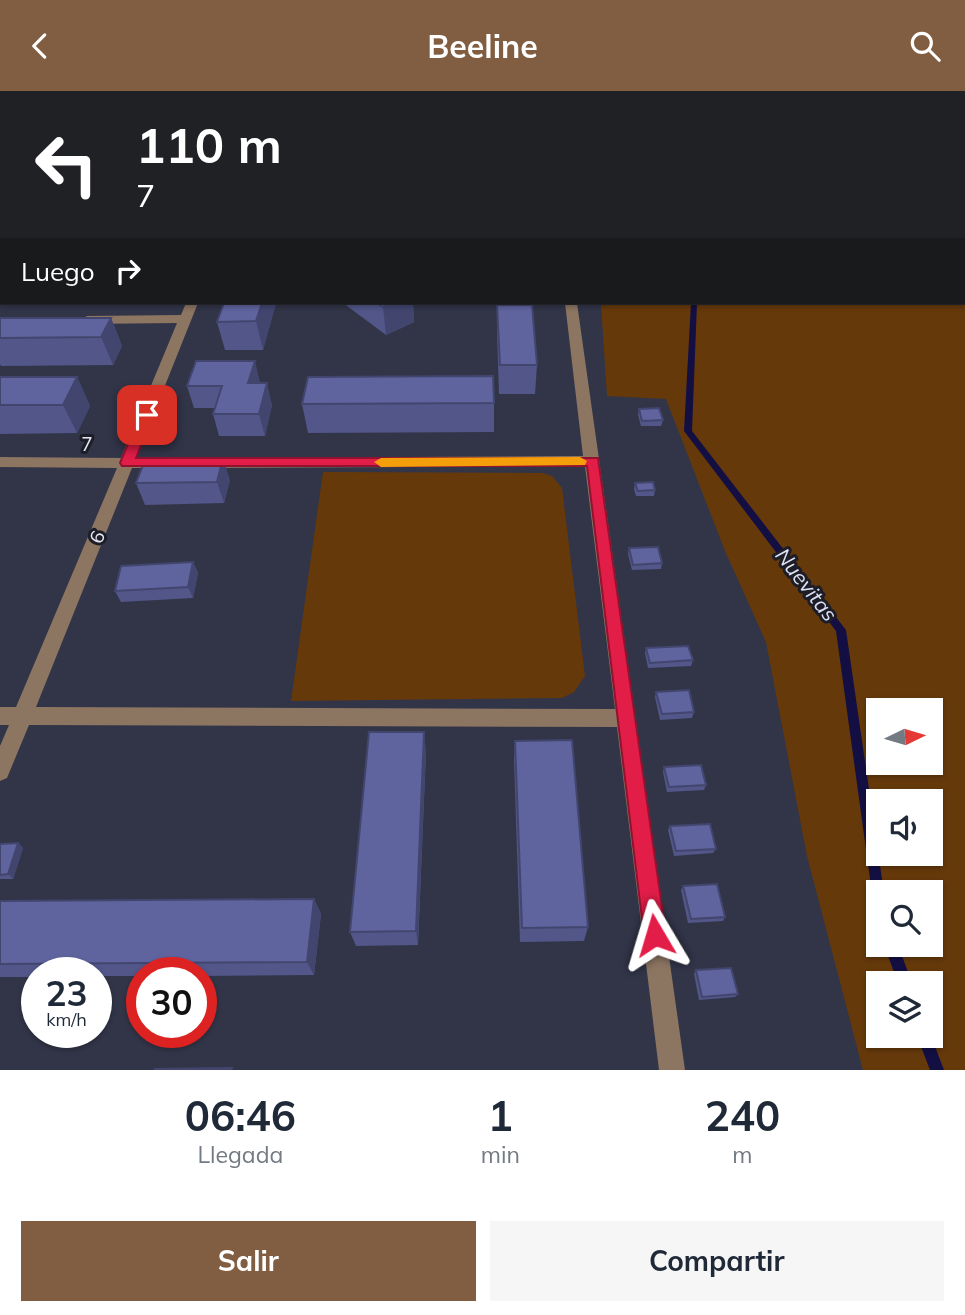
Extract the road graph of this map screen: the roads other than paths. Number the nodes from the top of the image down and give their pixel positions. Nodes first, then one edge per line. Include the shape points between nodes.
1 (191, 305) edge
2 (571, 305) edge
3 (185, 319) junction
4 (66, 320) edge
5 (593, 461) junction
6 (0, 463) edge
7 (127, 463) junction
8 (0, 716) edge
9 (23, 716) junction
10 (627, 718) junction
11 (0, 771) edge
12 (672, 1070) edge

1 - 3 street, 6
2 - 5 street
3 - 4 street
3 - 7 street, 6
5 - 7 street, 7
5 - 10 street
6 - 7 street, 7
7 - 9 street, 6
8 - 9 street
9 - 10 street
9 - 11 street, 6
10 - 12 street

